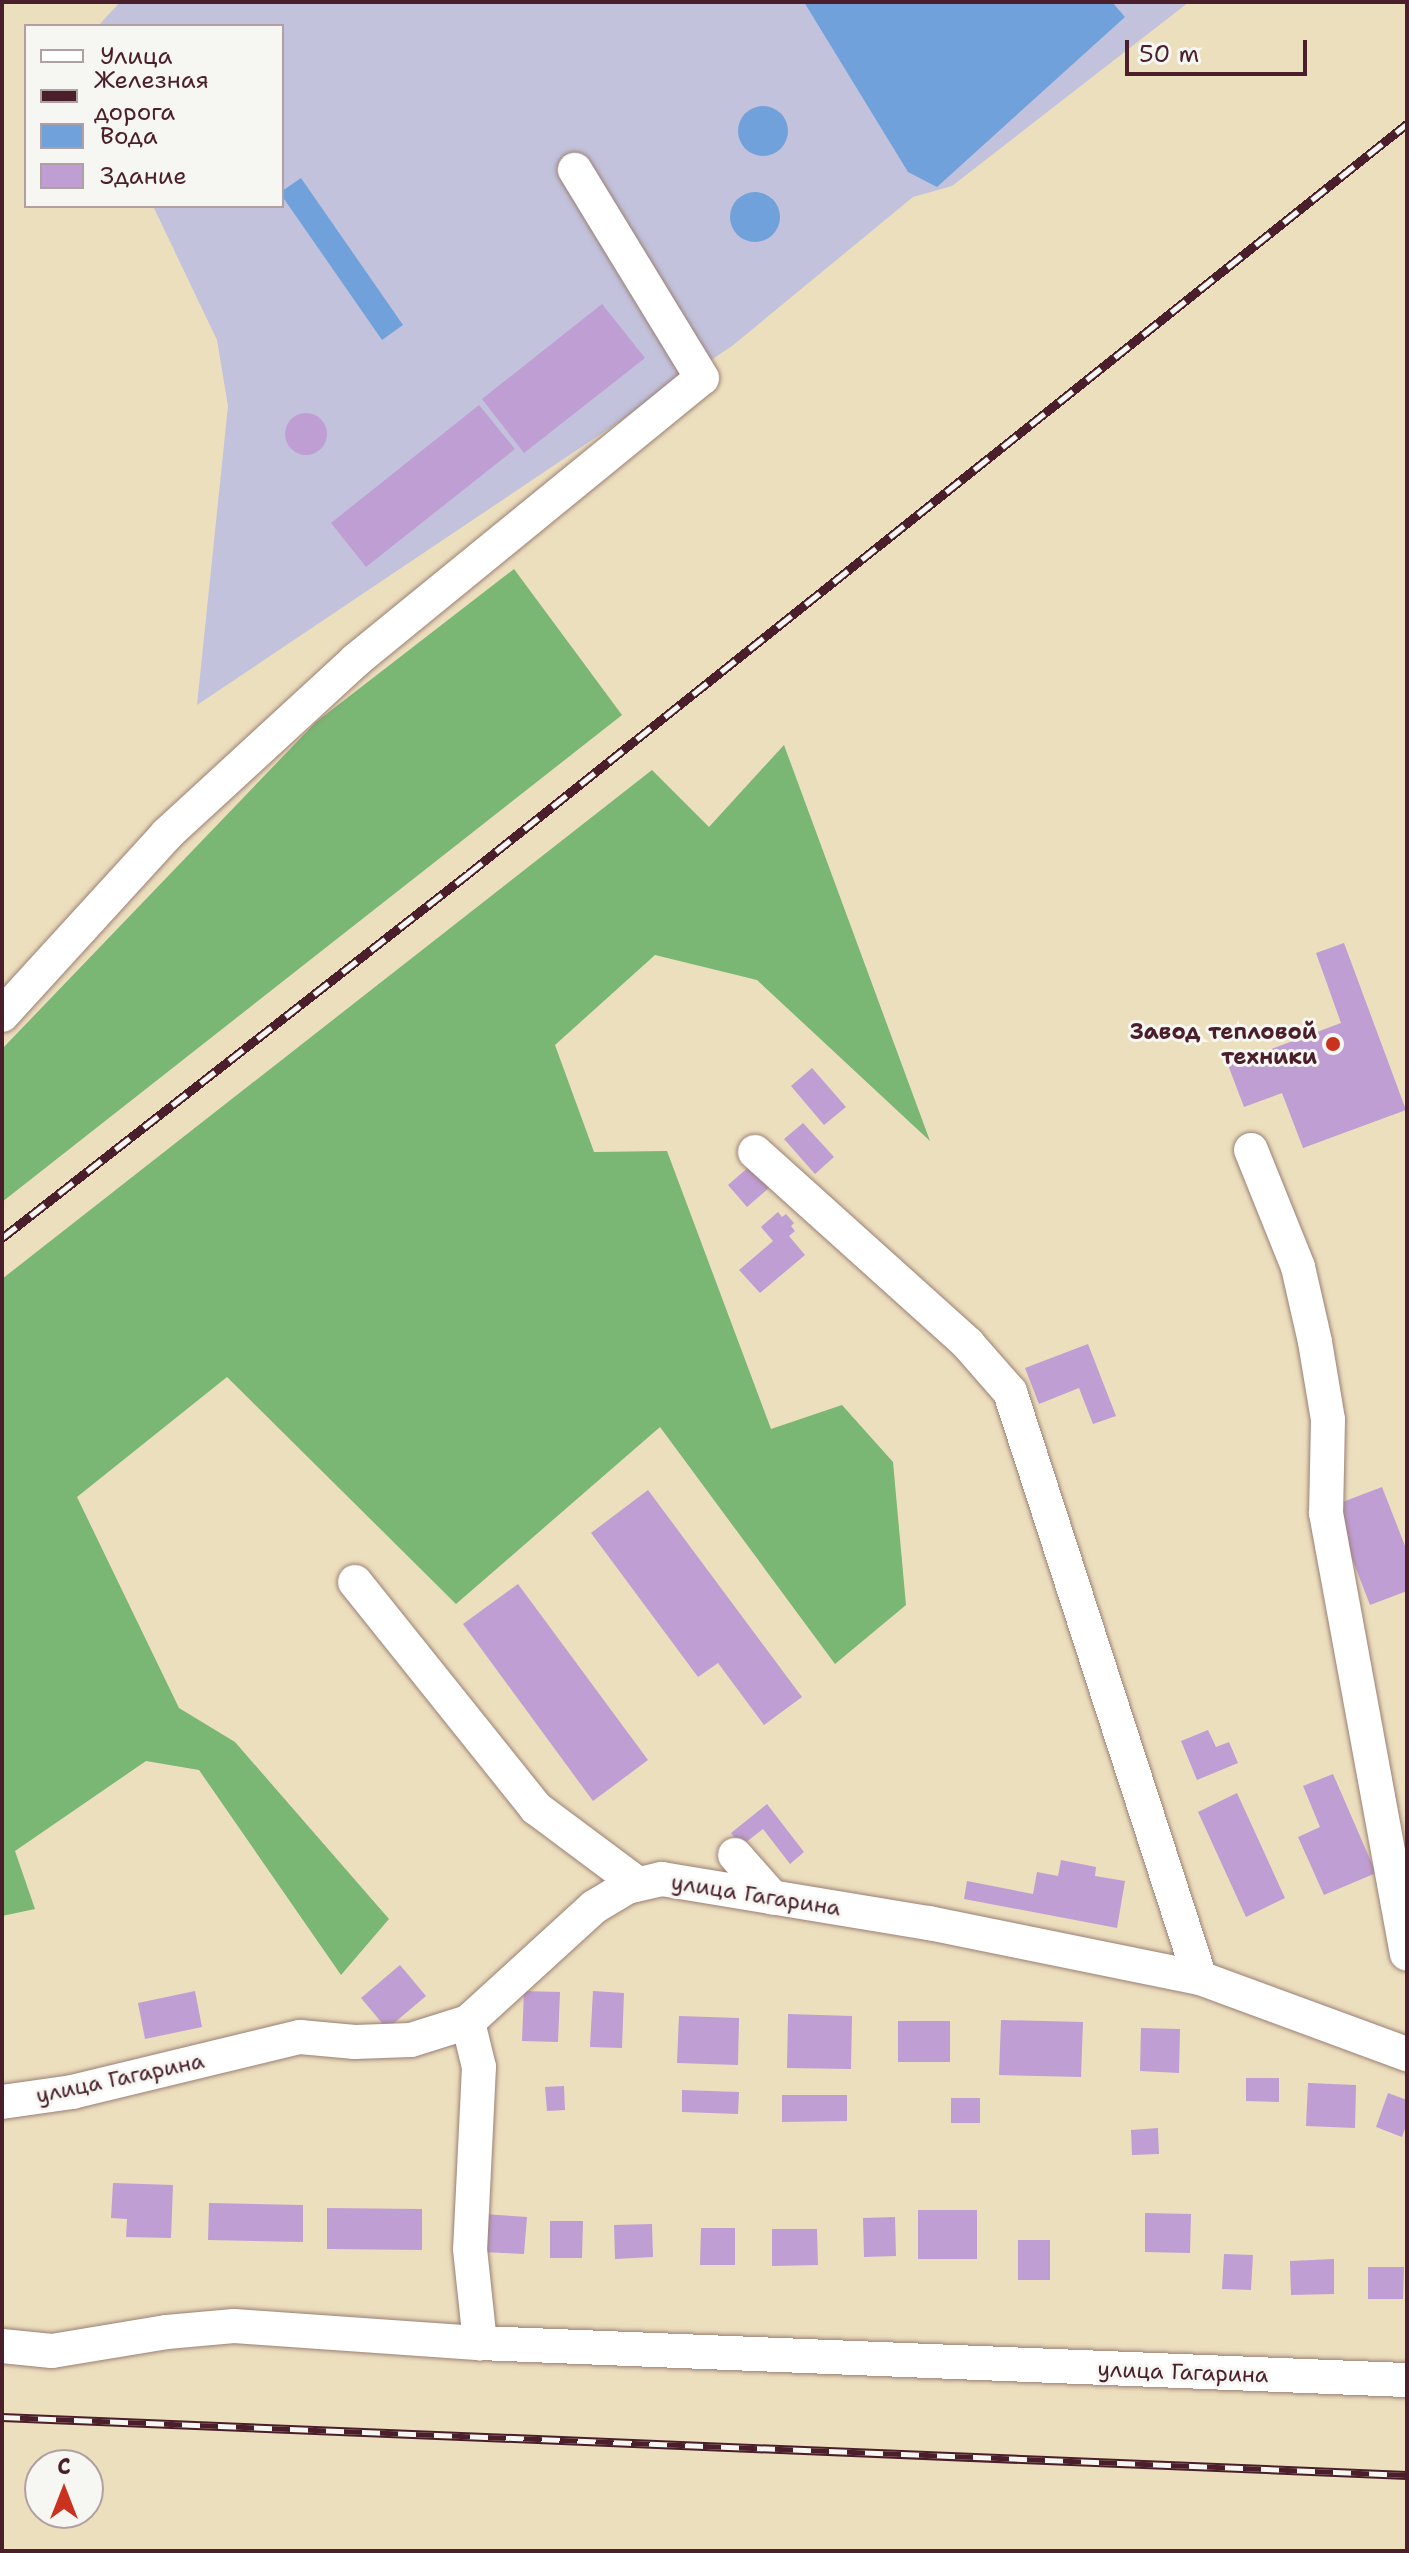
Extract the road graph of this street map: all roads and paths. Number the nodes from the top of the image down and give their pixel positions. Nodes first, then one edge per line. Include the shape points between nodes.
1 (575, 170) dead end
2 (2, 1015) edge
3 (1251, 1150) dead end
4 (755, 1152) dead end
5 (355, 1582) dead end
6 (735, 1855) dead end
7 (638, 1884) junction
8 (773, 1898) junction
9 (1407, 1954) edge
10 (1200, 1978) junction
11 (468, 2022) junction
12 (1407, 2054) edge
13 (2, 2102) edge
14 (480, 2343) junction
15 (2, 2346) edge
16 (1407, 2380) edge

1 - 2 street via 702,378 356,660 167,834
3 - 9 street via 1298,1267 1315,1342 1328,1420 1326,1513
4 - 10 street via 968,1344 1010,1392
5 - 7 street via 536,1808
6 - 8 street
7 - 8 street, улица Гагарина via 662,1879
7 - 11 street, улица Гагарина via 594,1907
8 - 10 street, улица Гагарина via 929,1923
10 - 12 street, улица Гагарина
11 - 13 street, улица Гагарина via 411,2040 300,2037 72,2092
11 - 14 street via 479,2067 470,2249
14 - 15 street, улица Гагарина via 234,2326 52,2351
14 - 16 street, улица Гагарина

